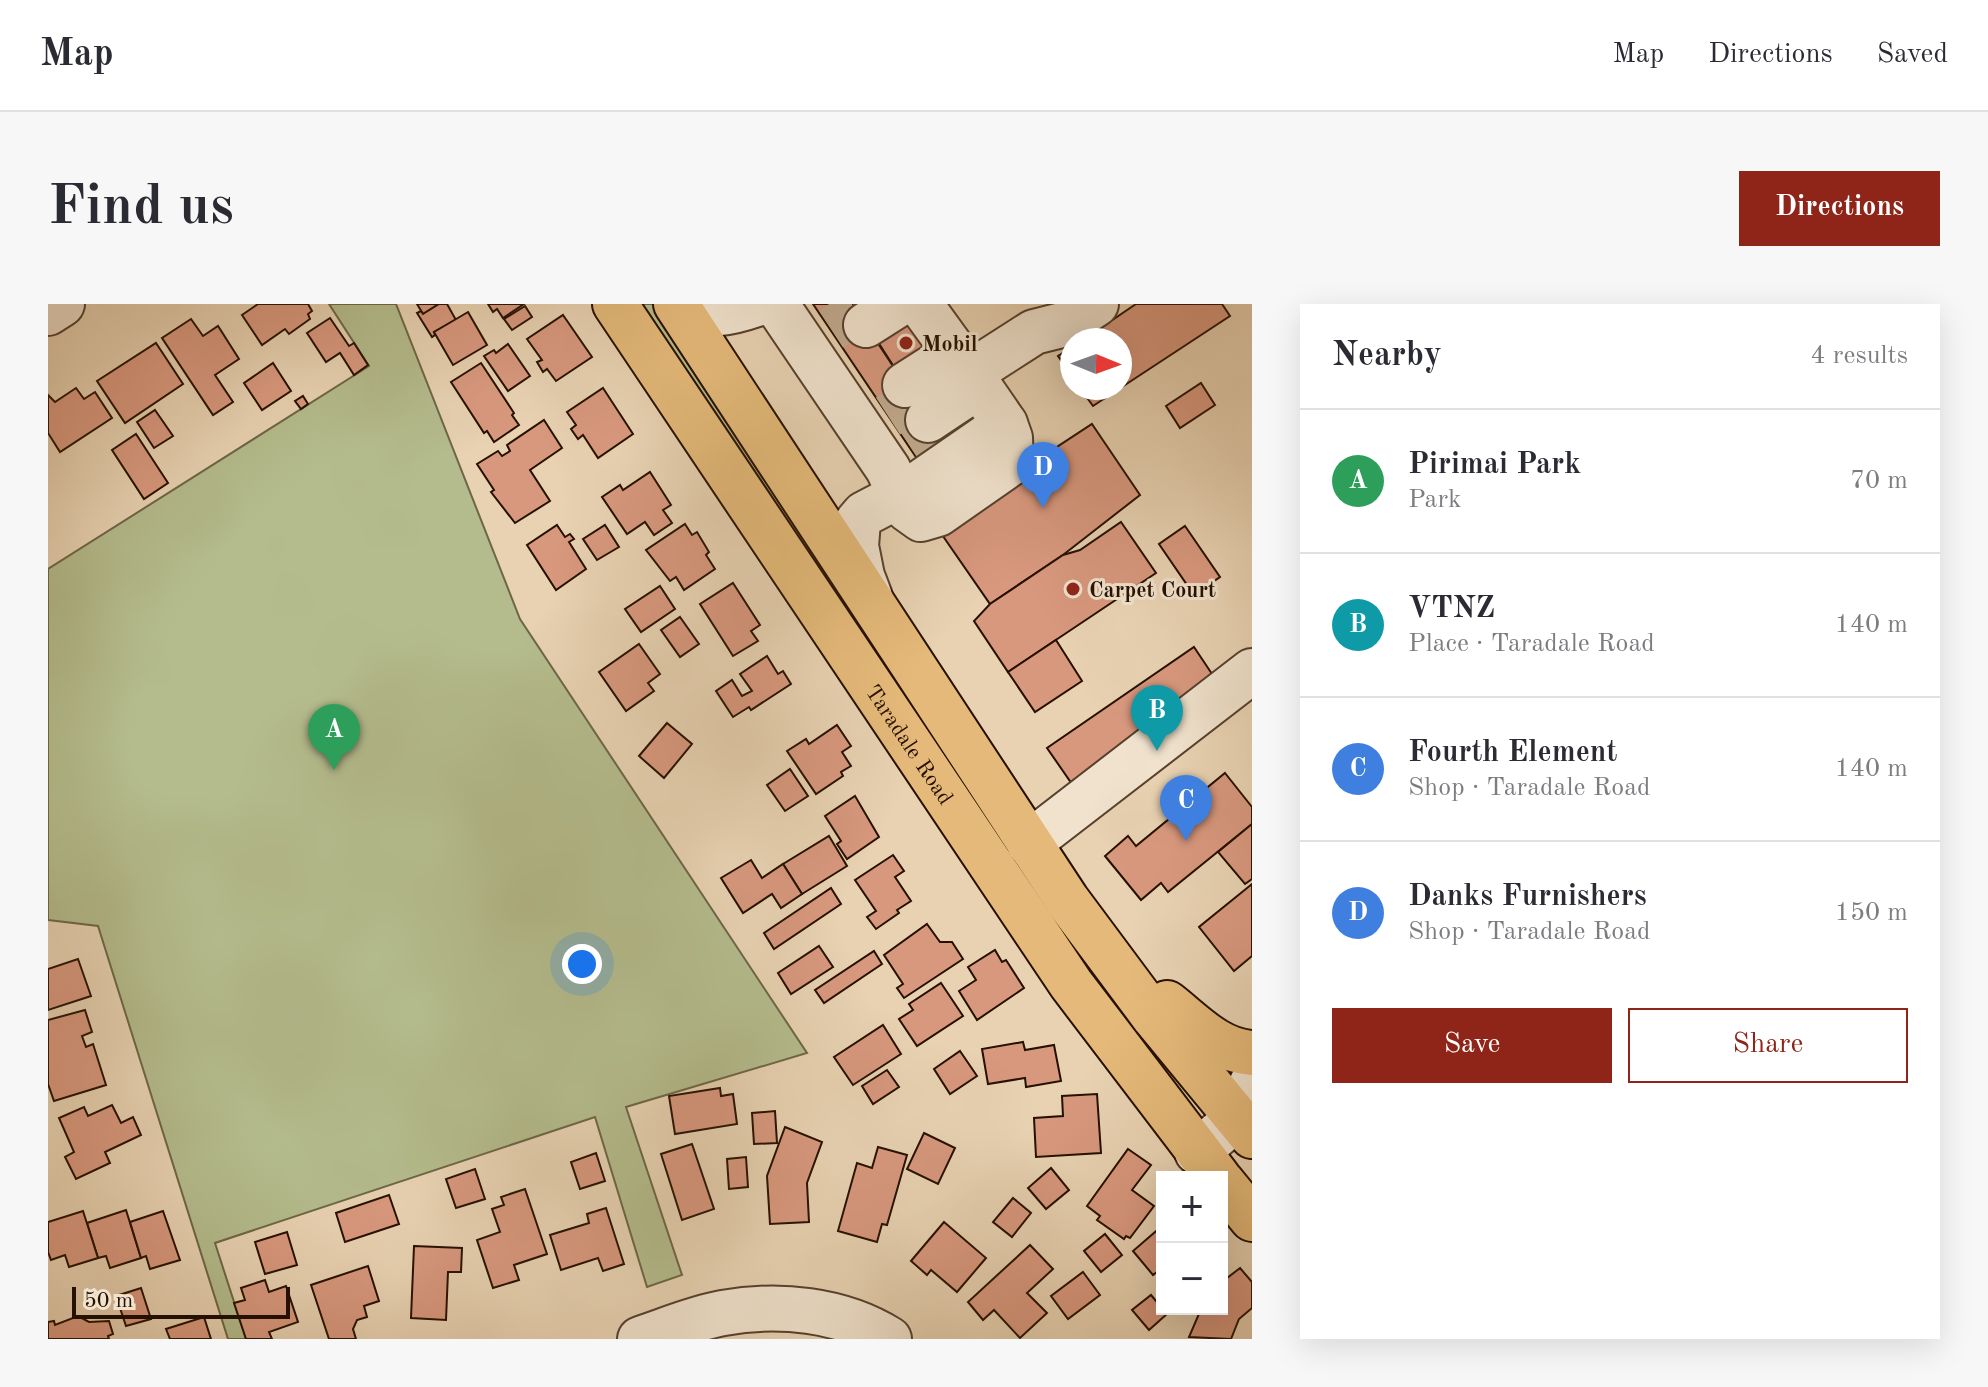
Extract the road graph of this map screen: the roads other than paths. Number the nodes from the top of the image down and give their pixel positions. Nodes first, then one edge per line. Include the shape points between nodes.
1 (62, 304) edge
2 (615, 304) edge
3 (678, 304) edge
4 (920, 304) edge
5 (1096, 304) edge
6 (48, 313) edge
7 (820, 320) edge
8 (977, 384) junction
9 (896, 432) junction
10 (873, 607) junction
11 (1252, 671) edge
12 (1029, 843) junction
13 (1112, 959) junction
14 (1252, 1053) edge
15 (1248, 1113) edge
16 (1212, 1170) edge
17 (1252, 1219) edge
18 (640, 1339) edge
19 (889, 1339) edge

1 - 6 street
2 - 16 highway, Taradale Road via 1071,984
3 - 7 street via 710,314 739,310
3 - 10 highway, Taradale Road
4 - 8 street
5 - 8 street via 1066,324 1034,332
7 - 9 street
8 - 9 street
8 - 9 street
8 - 9 street via 1011,447 1011,463 938,514 926,519 907,509
9 - 10 street via 856,532 858,560
10 - 12 highway, Taradale Road
11 - 12 street
12 - 13 highway, Taradale Road
13 - 14 highway via 1216,1043
13 - 15 highway, Taradale Road via 1154,1017
15 - 16 street
16 - 17 highway, Taradale Road
18 - 19 street via 721,1313 758,1310 841,1317

